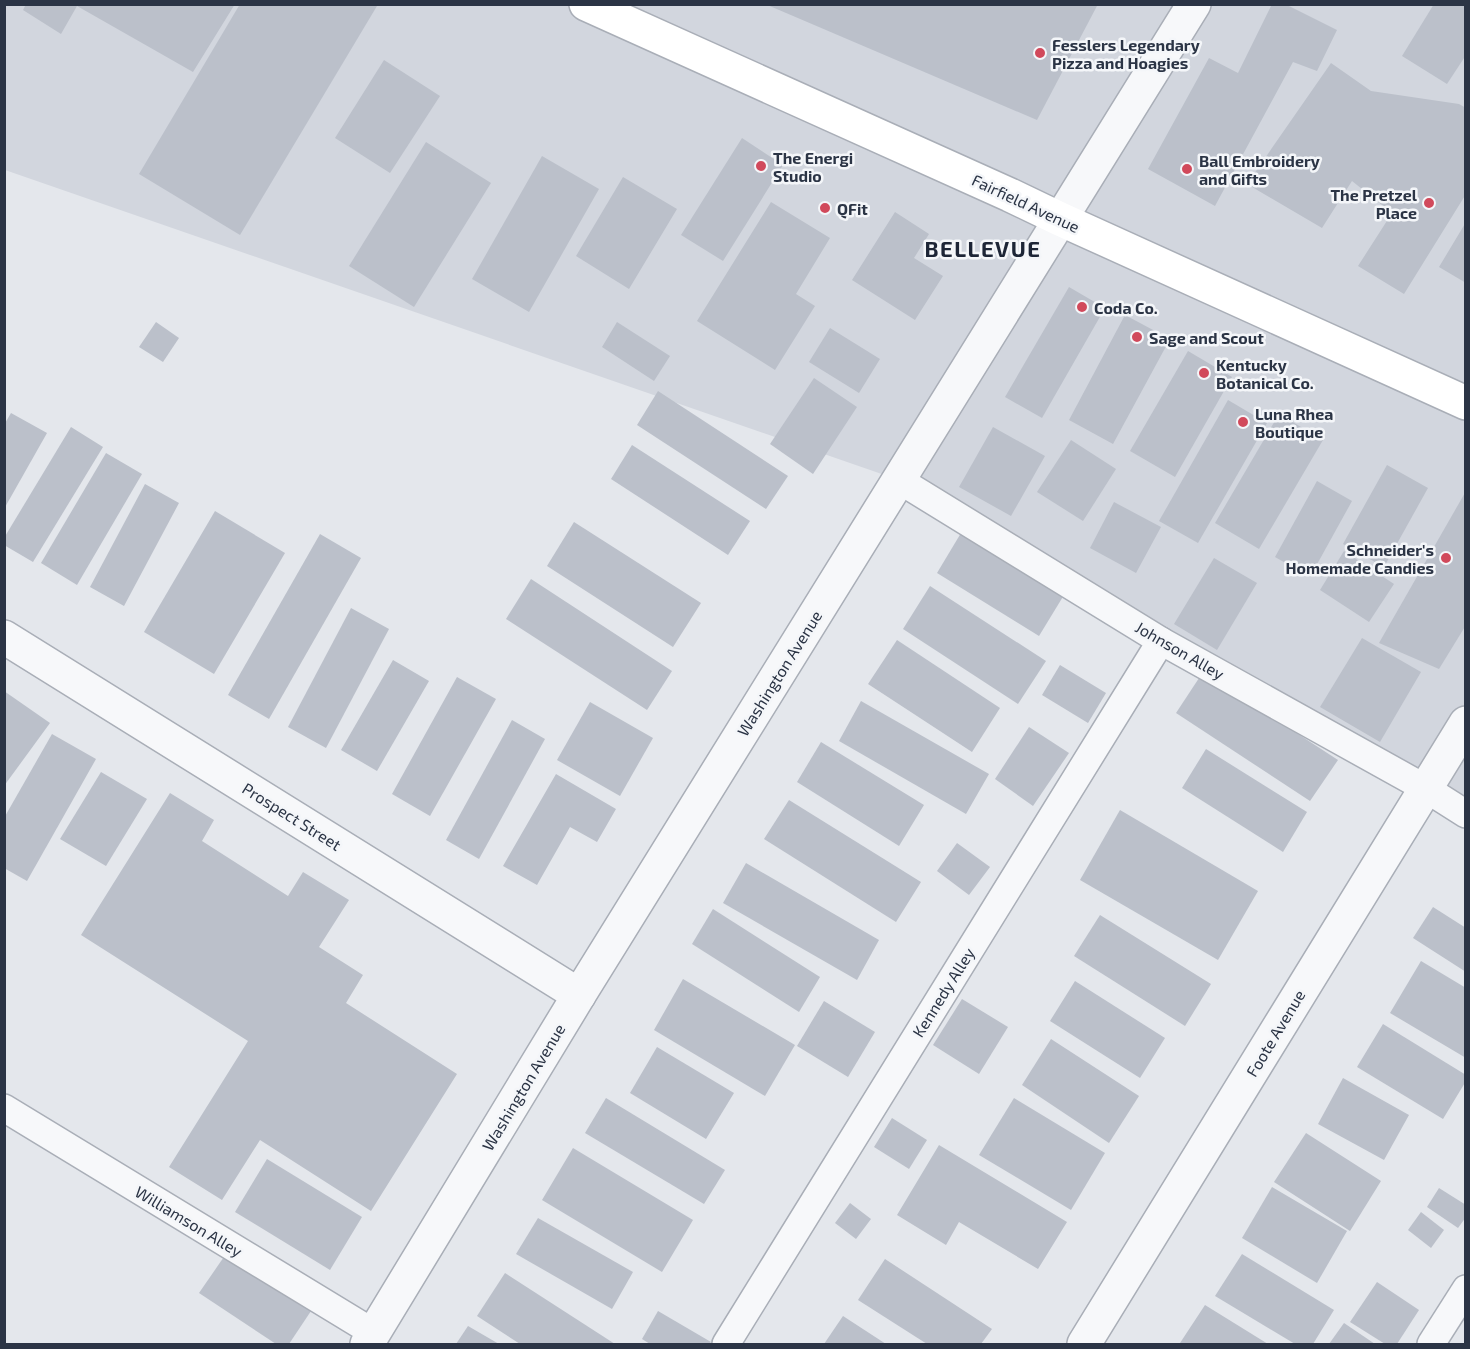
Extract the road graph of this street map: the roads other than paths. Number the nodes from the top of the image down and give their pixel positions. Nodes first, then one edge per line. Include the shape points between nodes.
1 (586, 4) edge
2 (1194, 4) edge
3 (1060, 219) junction
4 (1466, 403) edge
5 (899, 480) junction
6 (4, 638) edge
7 (1161, 641) junction
8 (1466, 723) edge
9 (1425, 788) junction
10 (1466, 814) edge
11 (579, 995) junction
12 (4, 1108) edge
13 (1466, 1289) edge
14 (370, 1339) edge
15 (726, 1344) edge
16 (1084, 1344) edge
17 (1431, 1344) edge

1 - 3 main road, Fairfield Avenue
2 - 3 street, Washington Avenue
3 - 4 main road, Fairfield Avenue
3 - 5 street, Washington Avenue
5 - 7 lane, Johnson Alley
5 - 11 street, Washington Avenue
6 - 11 street, Prospect Street
7 - 9 lane, Johnson Alley
7 - 15 lane, Kennedy Alley
8 - 9 street, Foote Avenue
9 - 10 lane, Johnson Alley
9 - 16 street, Foote Avenue
11 - 14 street, Washington Avenue
12 - 14 lane, Williamson Alley
13 - 17 lane

